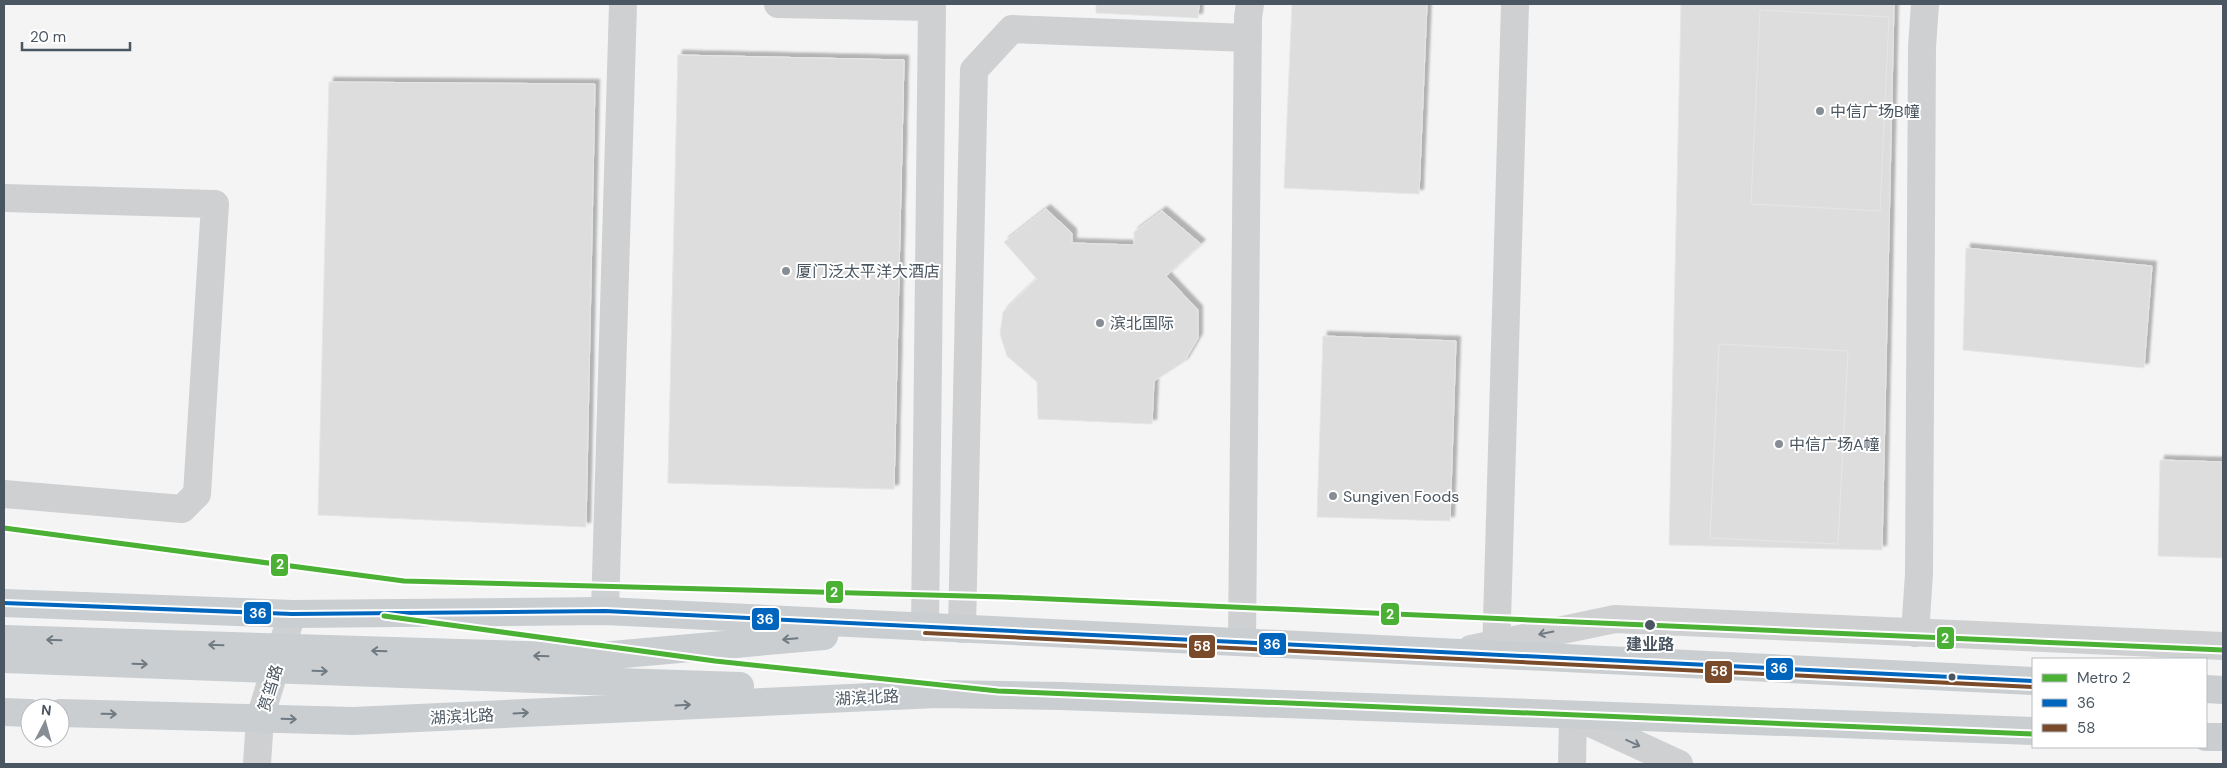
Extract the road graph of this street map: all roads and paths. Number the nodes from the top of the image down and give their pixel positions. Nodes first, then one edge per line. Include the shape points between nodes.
1 (623, 4) edge
2 (778, 4) edge
3 (1250, 4) edge
4 (1515, 4) edge
5 (1925, 4) edge
6 (1248, 38) junction
7 (4, 198) edge
8 (4, 494) edge
9 (4, 603) edge
10 (605, 611) junction
11 (292, 614) junction
12 (925, 628) junction
13 (962, 629) junction
14 (1915, 632) junction
15 (4, 639) edge
16 (1242, 642) junction
17 (2223, 646) edge
18 (1497, 649) junction
19 (4, 659) edge
20 (588, 669) junction
21 (2032, 681) edge
22 (2207, 689) edge
23 (2223, 690) edge
24 (937, 694) junction
25 (4, 712) edge
26 (20, 713) edge
27 (70, 713) edge
28 (1573, 715) junction
29 (260, 718) junction
30 (2032, 731) edge
31 (2207, 737) edge
32 (2223, 737) edge
33 (257, 764) edge
34 (1572, 764) edge
35 (1679, 764) edge

1 - 10 street
2 - 12 street via 932,7
3 - 6 street
4 - 18 street
5 - 14 street
6 - 13 street via 1012,29 974,70
6 - 16 street
7 - 8 street via 214,204 197,494 182,509
9 - 11 main road
10 - 11 main road
10 - 12 main road
11 - 29 street, 筼筜路
12 - 13 main road
12 -> 20 main road
13 - 16 main road
14 - 17 street
14 -> 18 street via 1615,620
20 -> 15 main road, bridge
16 - 18 main road via 1452,652
18 - 21 main road
19 -> 20 main road, bridge
20 - 24 main road
22 - 23 main road
24 - 28 main road, 湖滨北路
29 -> 24 main road, 湖滨北路 via 353,720
25 - 26 main road
27 -> 29 main road, 湖滨北路
28 - 30 main road, 湖滨北路
28 - 34 street
28 -> 35 street
29 - 33 street, 筼筜路
31 - 32 main road

